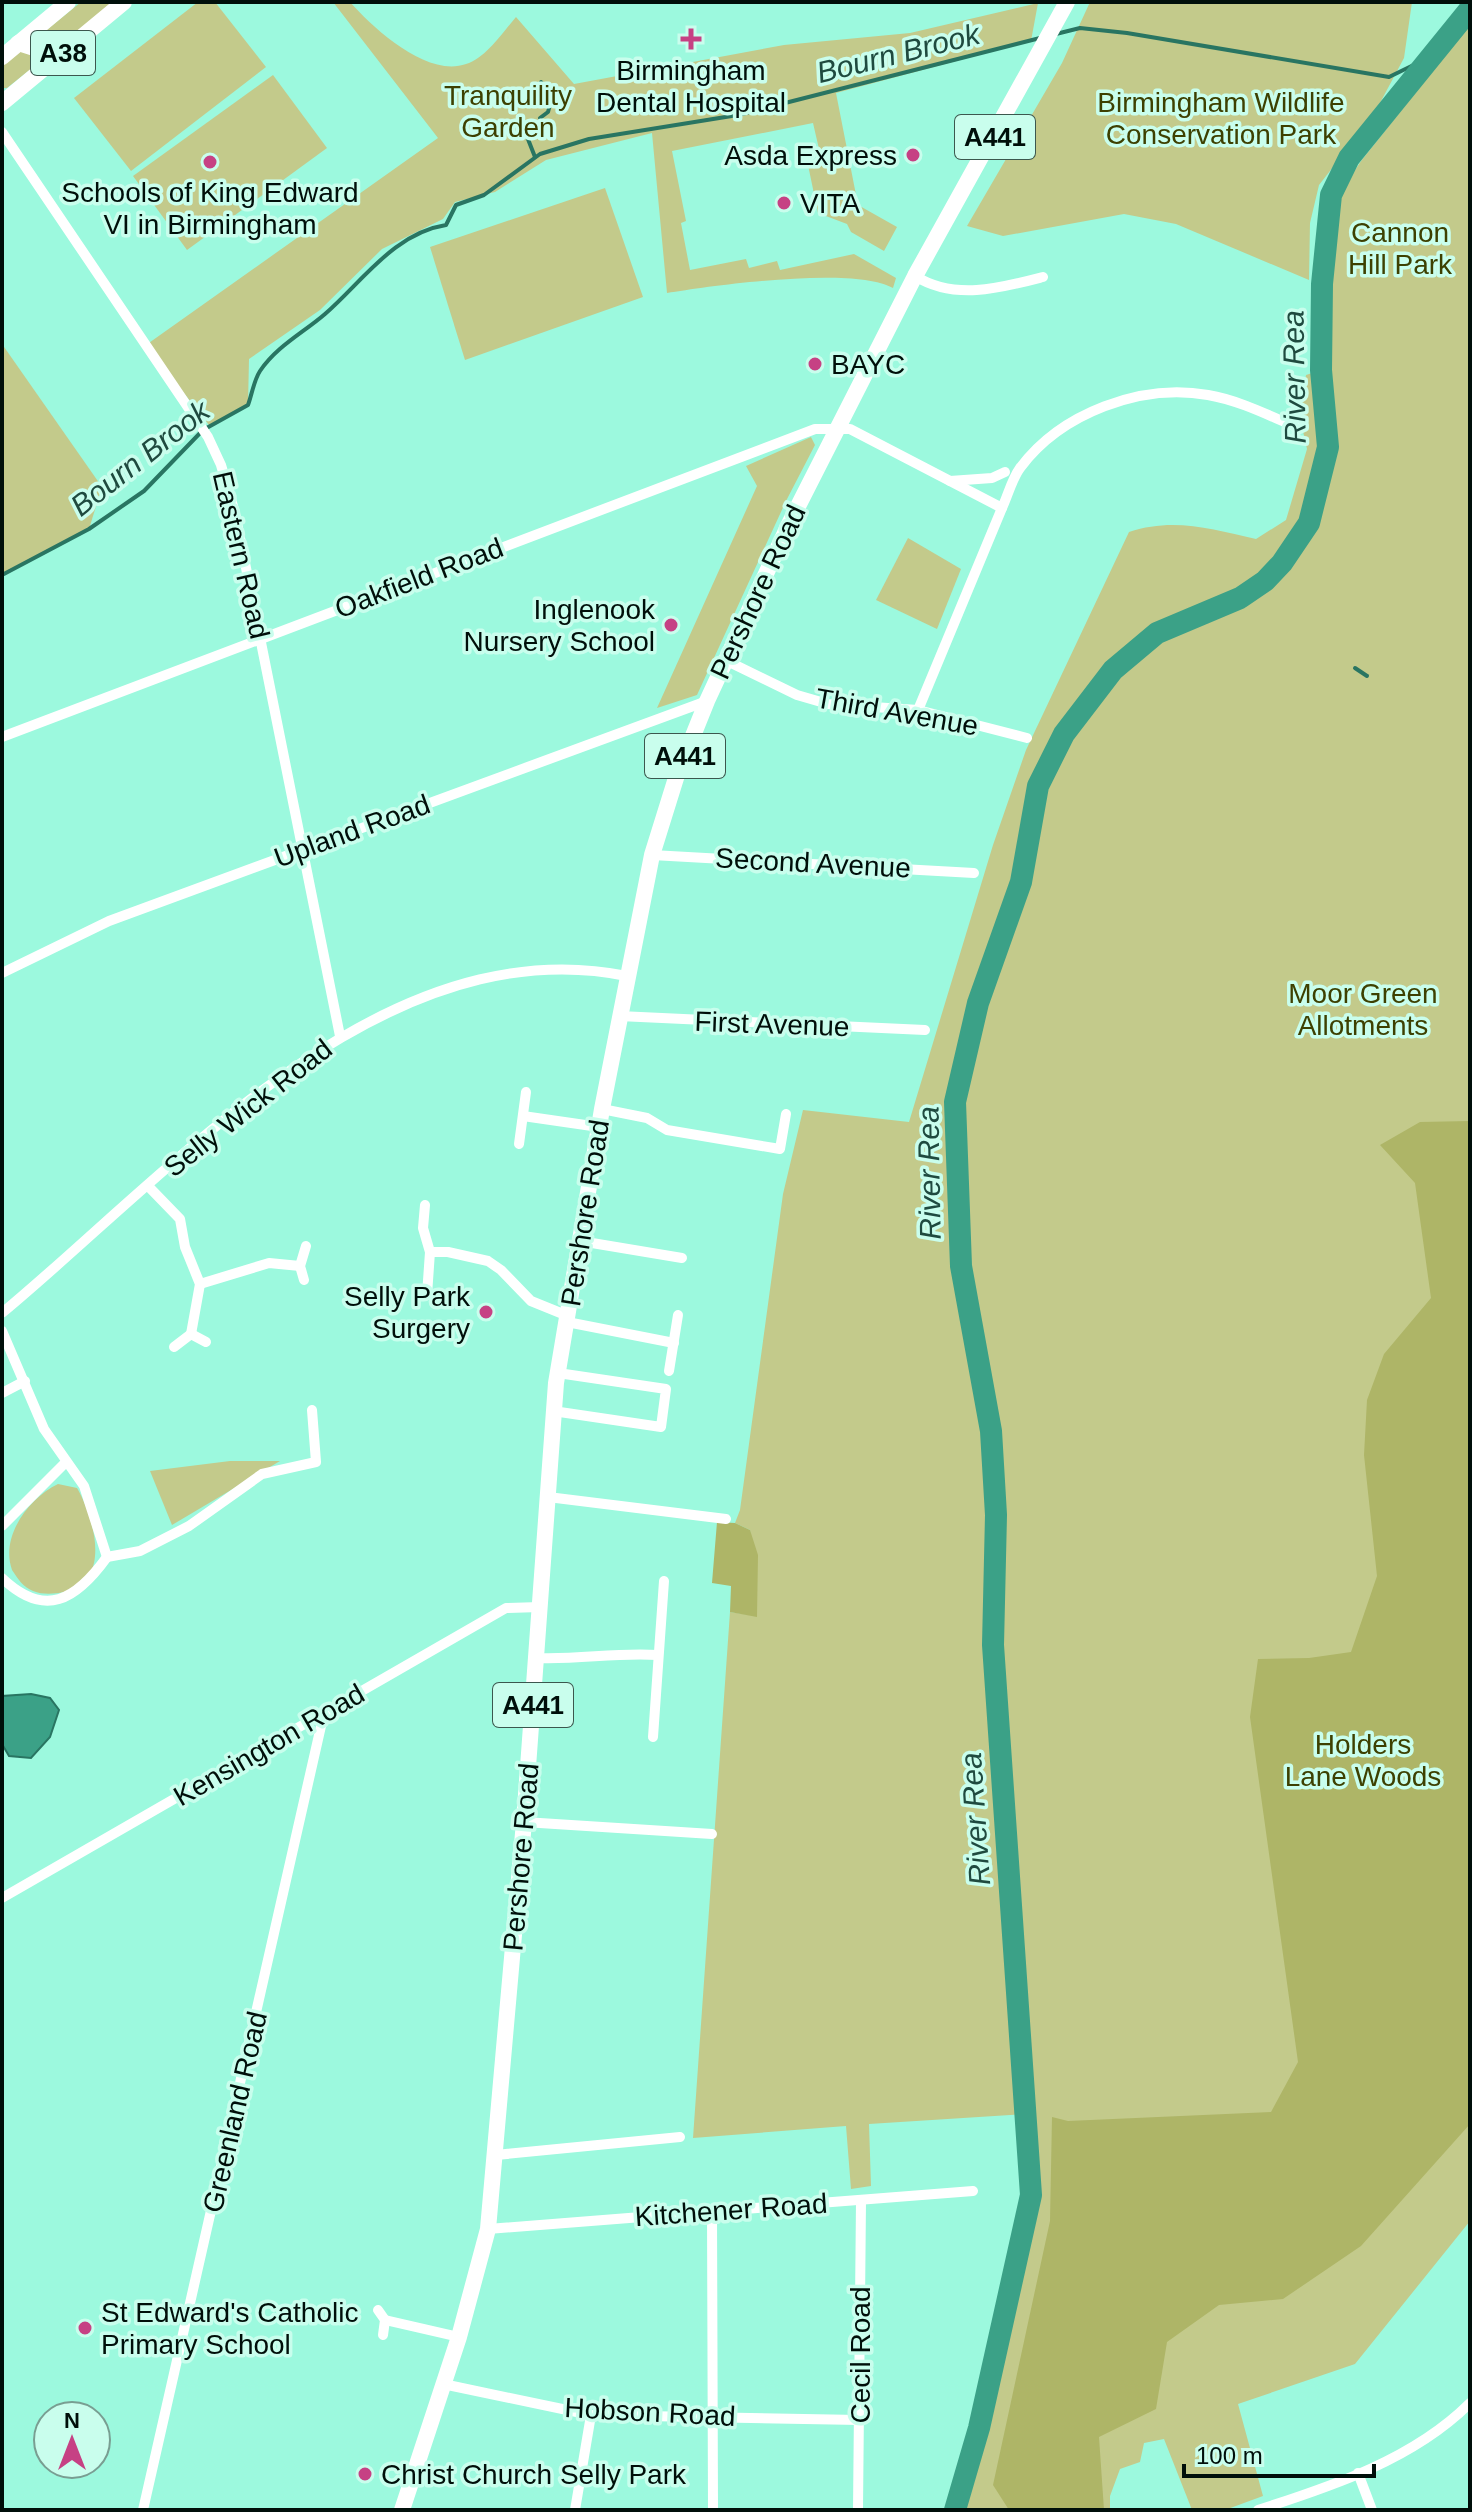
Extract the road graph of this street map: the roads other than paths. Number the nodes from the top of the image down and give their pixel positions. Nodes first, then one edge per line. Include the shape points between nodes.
1 (68, 2) edge
2 (124, 2) edge
3 (1067, 2) edge
4 (18, 43) junction
5 (2, 57) edge
6 (50, 64) junction
7 (2, 103) edge
8 (2, 132) edge
9 (915, 276) junction
10 (1043, 277) dead end
11 (838, 427) junction
12 (1296, 427) dead end
13 (1005, 472) dead end
14 (948, 481) junction
15 (1002, 508) junction
16 (261, 639) junction
17 (725, 660) junction
18 (707, 701) junction
19 (918, 710) junction
20 (2, 737) edge
21 (1027, 738) dead end
22 (302, 850) junction
23 (652, 855) junction
24 (974, 873) dead end
25 (2, 973) edge
26 (627, 976) junction
27 (619, 1016) junction
28 (925, 1030) dead end
29 (340, 1036) junction
30 (526, 1092) dead end
31 (602, 1109) junction
32 (786, 1114) dead end
33 (523, 1116) junction
34 (599, 1127) junction
35 (519, 1144) dead end
36 (149, 1187) junction
37 (425, 1205) dead end
38 (580, 1241) junction
39 (306, 1246) dead end
40 (430, 1252) junction
41 (682, 1258) dead end
42 (300, 1266) junction
43 (304, 1280) dead end
44 (200, 1284) junction
45 (427, 1295) dead end
46 (2, 1313) edge
47 (678, 1315) dead end
48 (567, 1319) junction
49 (2, 1331) edge
50 (191, 1334) junction
51 (206, 1342) dead end
52 (674, 1343) junction
53 (174, 1347) dead end
54 (669, 1371) dead end
55 (558, 1373) junction
56 (25, 1381) junction
57 (2, 1393) edge
58 (312, 1410) dead end
59 (553, 1411) junction
60 (66, 1462) junction
61 (548, 1497) junction
62 (726, 1519) dead end
63 (2, 1526) edge
64 (107, 1557) junction
65 (2, 1578) edge
66 (664, 1581) dead end
67 (540, 1607) junction
68 (658, 1655) junction
69 (536, 1658) junction
70 (324, 1713) junction
71 (653, 1737) dead end
72 (524, 1822) junction
73 (712, 1834) dead end
74 (2, 1898) edge
75 (680, 2137) dead end
76 (496, 2155) junction
77 (973, 2191) dead end
78 (861, 2201) junction
79 (712, 2211) junction
80 (488, 2229) junction
81 (378, 2310) dead end
82 (385, 2320) junction
83 (383, 2335) dead end
84 (459, 2337) junction
85 (443, 2384) junction
86 (1470, 2403) edge
87 (591, 2415) junction
88 (713, 2416) junction
89 (860, 2420) junction
90 (1358, 2473) junction
91 (143, 2510) edge
92 (402, 2510) edge
93 (575, 2510) edge
94 (713, 2510) edge
95 (858, 2510) edge
96 (1258, 2510) edge
97 (1372, 2510) edge

1 - 4 main road, A38
2 - 6 main road, A38
3 - 9 main road, Pershore Road / A441
4 - 5 main road, A38
4 - 6 main road via 40,50
6 - 7 main road, A38
8 - 16 street, Eastern Road via 208,437 230,492
9 - 10 street via 931,286 986,291
9 - 11 main road, Pershore Road / A441
11 - 14 street
11 - 16 street, Oakfield Road via 800,434
11 - 17 main road, Pershore Road / A441
12 - 15 street via 1208,395 1164,393 1125,400 1060,430 1019,469
13 - 14 street
14 - 15 street
15 - 19 street
16 - 20 street, Oakfield Road
16 - 22 street, Eastern Road
17 - 18 main road, Pershore Road / A441
17 - 19 street, Third Avenue via 828,704
18 - 22 street, Upland Road
18 - 23 main road, Pershore Road / A441
19 - 21 street, Third Avenue
22 - 25 street, Upland Road via 109,921
22 - 29 street, Eastern Road
23 - 24 street, Second Avenue
23 - 26 main road, Pershore Road / A441
26 - 27 main road, Pershore Road / A441
26 - 29 street, Selly Wick Road via 524,972 437,993
27 - 28 street, First Avenue
27 - 31 main road, Pershore Road / A441
29 - 36 street, Selly Wick Road via 268,1085
30 - 33 street
31 - 32 street via 647,1118 667,1130 780,1149
31 - 34 main road, Pershore Road / A441
33 - 34 street
33 - 35 street
34 - 38 main road, Pershore Road / A441
36 - 44 street via 180,1219
36 - 46 street, Selly Wick Road
37 - 40 street via 423,1228
38 - 41 street
38 - 48 main road, Pershore Road / A441
39 - 42 street
40 - 45 street
40 - 48 street via 488,1261 531,1301
42 - 43 street
42 - 44 street via 269,1263
44 - 50 street
47 - 52 street
48 - 52 street
48 - 55 main road, Pershore Road / A441
49 - 56 street
50 - 51 street
50 - 53 street
52 - 54 street
55 - 59 main road, Pershore Road / A441
55 - 59 street via 666,1389 661,1427
56 - 57 street
56 - 60 street via 44,1429
58 - 64 street via 316,1462 262,1474 189,1526 140,1551
59 - 61 main road, Pershore Road / A441
60 - 63 street
60 - 64 street via 92,1503
61 - 62 street
61 - 67 main road, Pershore Road / A441
64 - 65 street via 83,1587 60,1600 38,1601 18,1593
66 - 68 street
67 - 69 main road, Pershore Road / A441
67 - 70 street, Kensington Road via 506,1608
68 - 69 street
68 - 71 street
69 - 72 main road, Pershore Road / A441
70 - 74 street, Kensington Road
70 - 91 street, Greenland Road
72 - 73 street
72 - 76 main road, Pershore Road / A441
75 - 76 street
76 - 80 main road, Pershore Road / A441
77 - 78 street, Kitchener Road
78 - 79 street, Kitchener Road
78 - 89 street, Cecil Road
79 - 80 street, Kitchener Road
79 - 88 street
80 - 84 main road, Pershore Road / A441
81 - 82 street
82 - 83 street
82 - 84 street
84 - 85 main road, Pershore Road / A441
85 - 87 street, Hobson Road
85 - 92 main road, Pershore Road / A441
86 - 90 street via 1440,2430
87 - 88 street, Hobson Road
87 - 93 street
88 - 89 street, Hobson Road
88 - 94 street
89 - 95 street, Cecil Road
90 - 96 street
90 - 97 street

